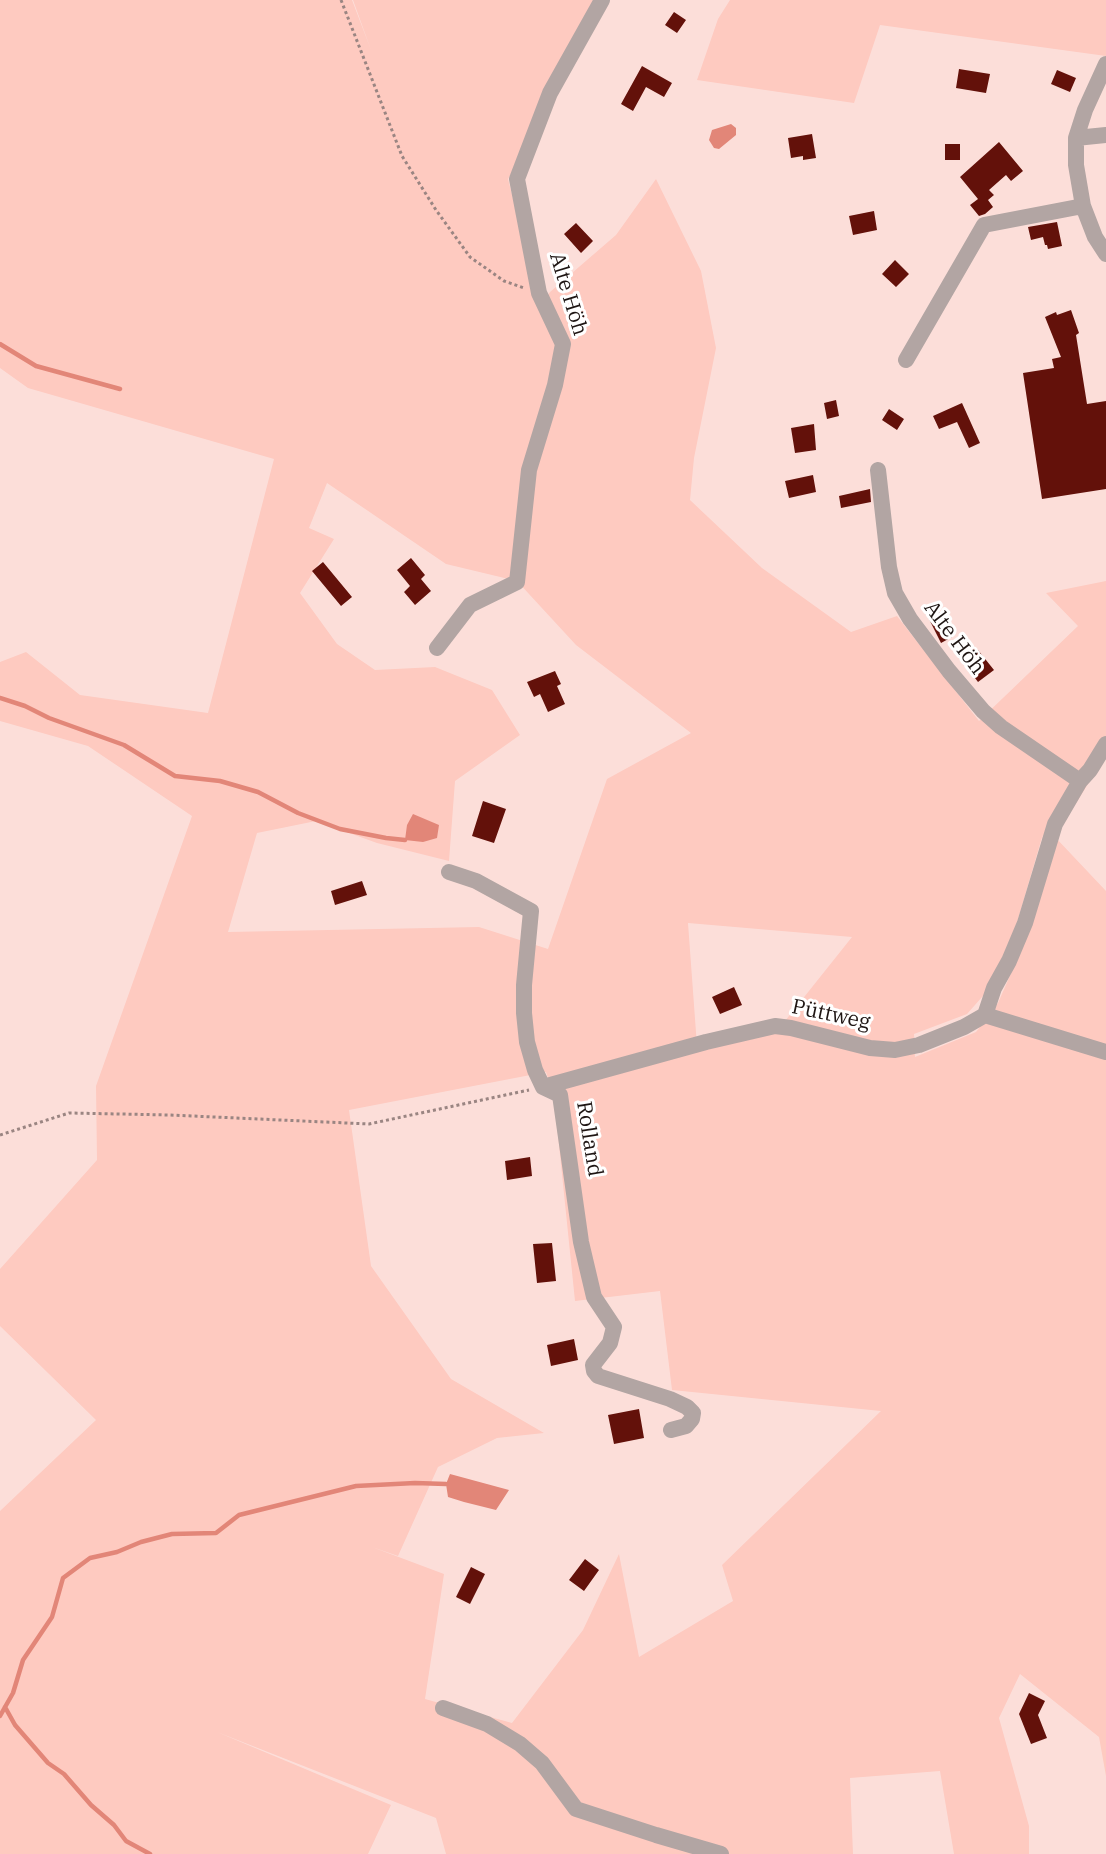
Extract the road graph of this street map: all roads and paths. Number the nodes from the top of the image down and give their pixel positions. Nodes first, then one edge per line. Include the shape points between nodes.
1 (341, 0) edge
2 (602, 0) edge
3 (1106, 64) edge
4 (1106, 135) edge
5 (1076, 138) junction
6 (1083, 206) junction
7 (1106, 254) edge
8 (539, 293) junction
9 (906, 360) dead end
10 (878, 470) dead end
11 (436, 648) dead end
12 (1106, 744) edge
13 (1080, 781) junction
14 (449, 872) dead end
15 (985, 1015) junction
16 (1106, 1052) edge
17 (543, 1087) junction
18 (0, 1135) edge
19 (671, 1430) dead end
20 (443, 1708) dead end
21 (721, 1854) edge

1 - 8 path via 402,156 436,210 470,257 504,281
2 - 8 lane, Alte Höh via 550,93 517,179
3 - 5 lane
4 - 5 lane
5 - 6 lane
6 - 7 lane
6 - 9 lane via 984,225
8 - 11 lane, Alte Höh via 563,344 529,470 517,582 470,605
10 - 13 lane, Alte Höh via 889,567 895,593 910,619 983,711
12 - 13 lane
13 - 15 lane via 1054,824 1024,923
14 - 17 lane, Rolland via 476,881 531,911 524,1013 535,1070
15 - 16 lane
15 - 17 lane, Püttweg via 919,1045 895,1050 775,1026
17 - 18 path via 369,1124 69,1113
17 - 19 lane, Rolland via 560,1095 594,1297 614,1327 610,1343 593,1365 594,1371 598,1377 687,1407 693,1413 692,1419 686,1426
20 - 21 lane via 487,1724 520,1744 542,1763 576,1809

